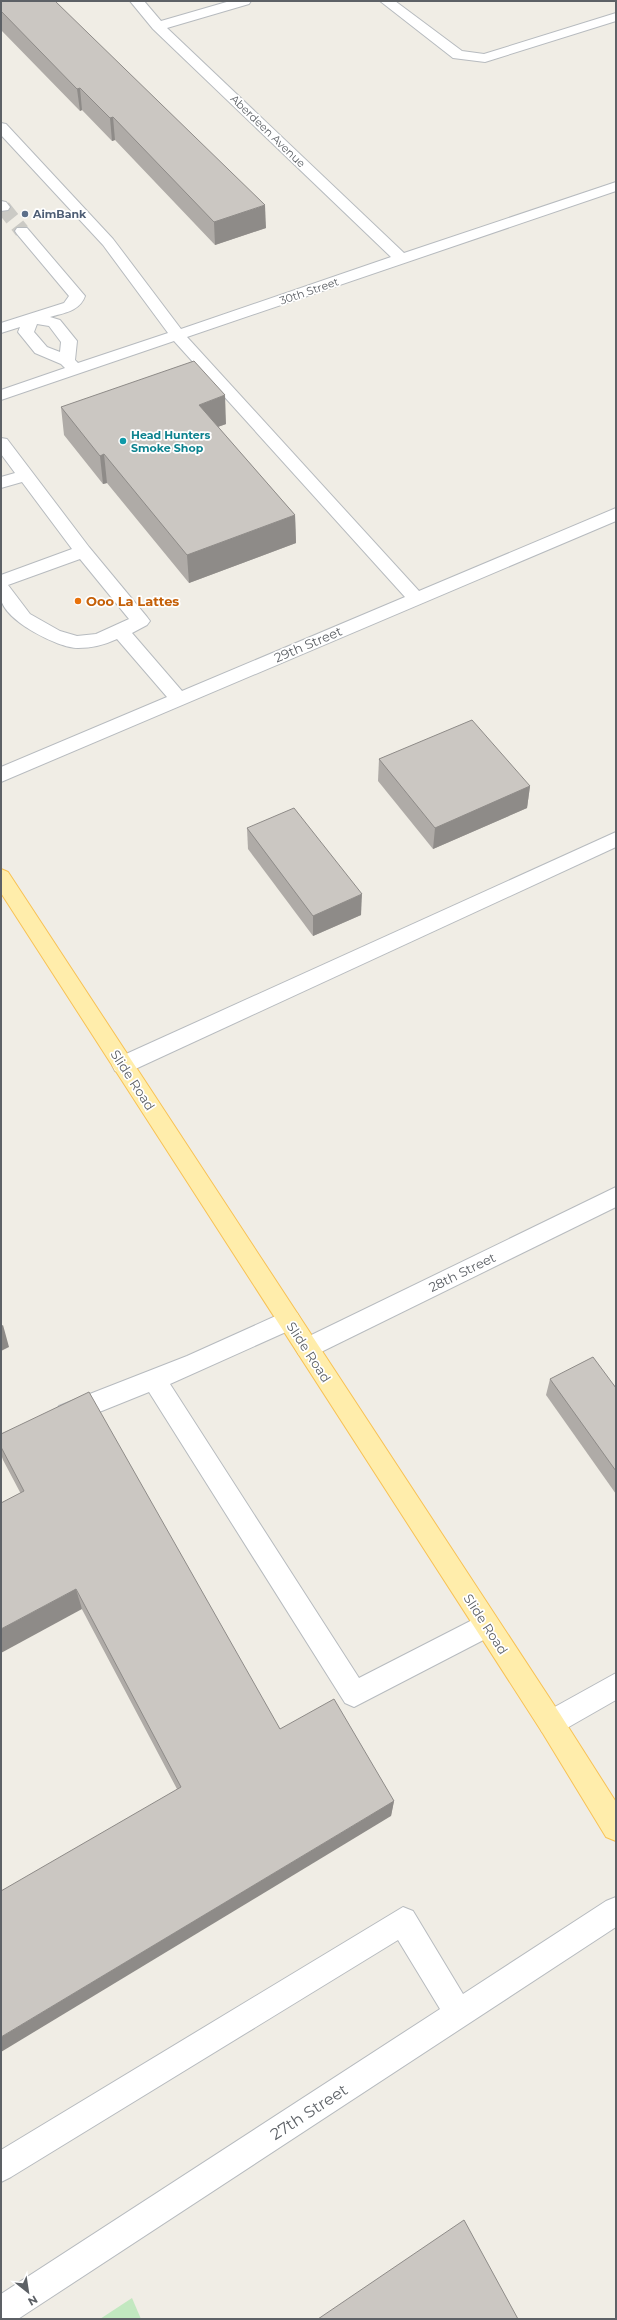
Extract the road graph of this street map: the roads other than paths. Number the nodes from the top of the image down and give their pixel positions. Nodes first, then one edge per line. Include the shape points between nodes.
1 (137, 1) edge
2 (244, 1) edge
3 (387, 1) edge
4 (616, 17) edge
5 (158, 26) junction
6 (1, 127) edge
7 (616, 186) edge
8 (22, 231) tunnel mouth
9 (401, 259) junction
10 (32, 318) junction
11 (1, 328) edge
12 (178, 336) junction
13 (71, 366) junction
14 (1, 396) edge
15 (1, 444) edge
16 (26, 474) junction
17 (1, 483) edge
18 (616, 514) edge
19 (83, 551) junction
20 (1, 580) edge
21 (1, 588) edge
22 (416, 598) junction
23 (120, 631) junction
24 (180, 700) junction
25 (1, 775) edge
26 (616, 839) edge
27 (1, 877) edge
28 (123, 1065) junction
29 (616, 1196) edge
30 (288, 1320) junction
31 (307, 1348) junction
32 (154, 1379) junction
33 (44, 1423) edge
34 (486, 1625) junction
35 (616, 1686) edge
36 (551, 1723) junction
37 (616, 1827) edge
38 (616, 1911) edge
39 (459, 2014) junction
40 (1, 2167) edge
41 (1, 2312) edge

1 - 5 street, Aberdeen Avenue
2 - 5 street
3 - 4 street via 458,55 484,58
5 - 9 street, Aberdeen Avenue
6 - 12 street via 108,242
7 - 9 street, 30th Street
8 - 10 street via 77,296 75,302 69,306
9 - 12 street, 30th Street
10 - 11 street
10 - 13 street via 54,323 69,341
10 - 13 street via 26,332 40,350
12 - 13 street, 30th Street
12 - 22 street
13 - 14 street, 30th Street
15 - 16 street
16 - 17 street
16 - 19 street
18 - 22 street, 29th Street
19 - 20 street
19 - 23 street via 141,621
21 - 23 street via 24,618 54,635 78,642 99,640
22 - 24 street, 29th Street
23 - 24 street
24 - 25 street, 29th Street
26 - 28 street
27 - 28 main road, Slide Road
28 - 30 main road, Slide Road
29 - 31 street, 28th Street
30 - 31 main road, Slide Road
30 - 32 street
31 - 34 main road, Slide Road
32 - 33 street
32 - 34 street via 354,1694
34 - 36 main road, Slide Road
35 - 36 street
36 - 37 main road, Slide Road
38 - 39 street, 27th Street
39 - 40 street via 403,1921
39 - 41 street, 27th Street

